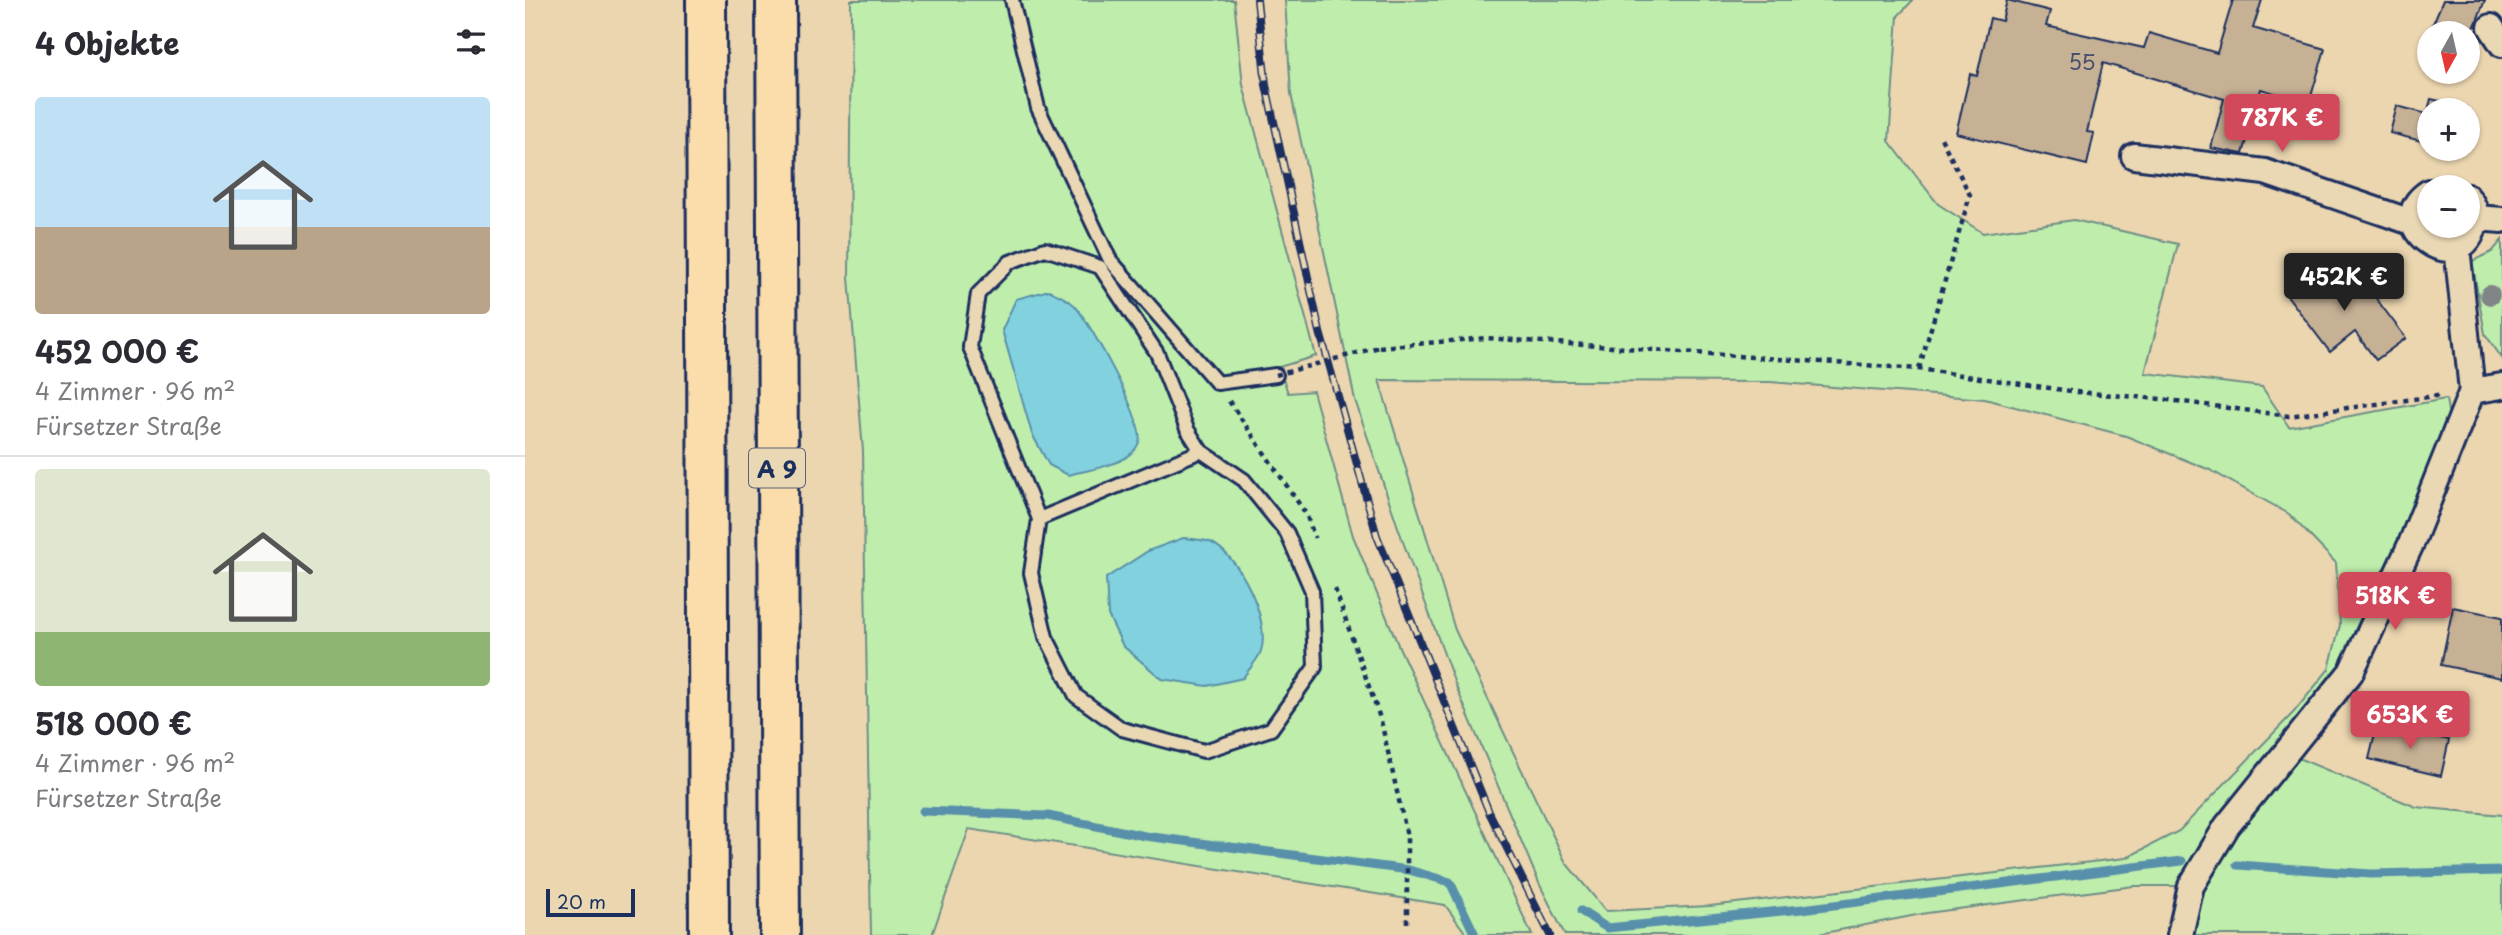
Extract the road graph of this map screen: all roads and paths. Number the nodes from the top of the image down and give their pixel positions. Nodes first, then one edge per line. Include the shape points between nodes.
1 (706, 0) edge
2 (776, 0) edge
3 (1012, 0) edge
4 (1941, 138) dead end
5 (2134, 156) dead end
6 (2417, 204) edge
7 (2480, 211) edge
8 (2502, 220) edge
9 (2414, 223) junction
10 (2468, 238) edge
11 (2457, 247) junction
12 (1105, 264) junction
13 (1920, 369) junction
14 (1276, 375) joint
15 (1217, 383) junction
16 (2502, 386) edge
17 (2472, 391) junction
18 (1201, 451) junction
19 (1039, 519) junction
20 (1315, 539) dead end
21 (1330, 576) dead end
22 (1407, 923) dead end
23 (709, 935) edge
24 (780, 935) edge
25 (2180, 935) edge

1 - 23 highway
2 - 24 highway, A 9
3 - 12 lane via 1038,108
4 - 13 path via 1971,195
5 - 9 street via 2265,172
6 - 9 street
7 - 8 street
9 - 11 street via 2432,246
10 - 11 street
11 - 17 street
12 - 15 lane
12 - 18 lane via 1157,353 1187,429
12 - 19 lane via 1045,249 1010,262 978,294 970,347
13 - 14 path, bridge via 1486,338 1379,347
13 - 17 path via 2289,416
14 - 15 lane
15 - 20 path via 1306,514
16 - 17 street
17 - 25 street via 2411,544 2351,672 2227,826 2191,886
18 - 19 lane
18 - 19 lane via 1244,480 1287,533 1312,592 1315,667 1271,729 1204,751 1122,729 1076,696 1046,637 1031,573
21 - 22 path via 1381,722 1405,823

